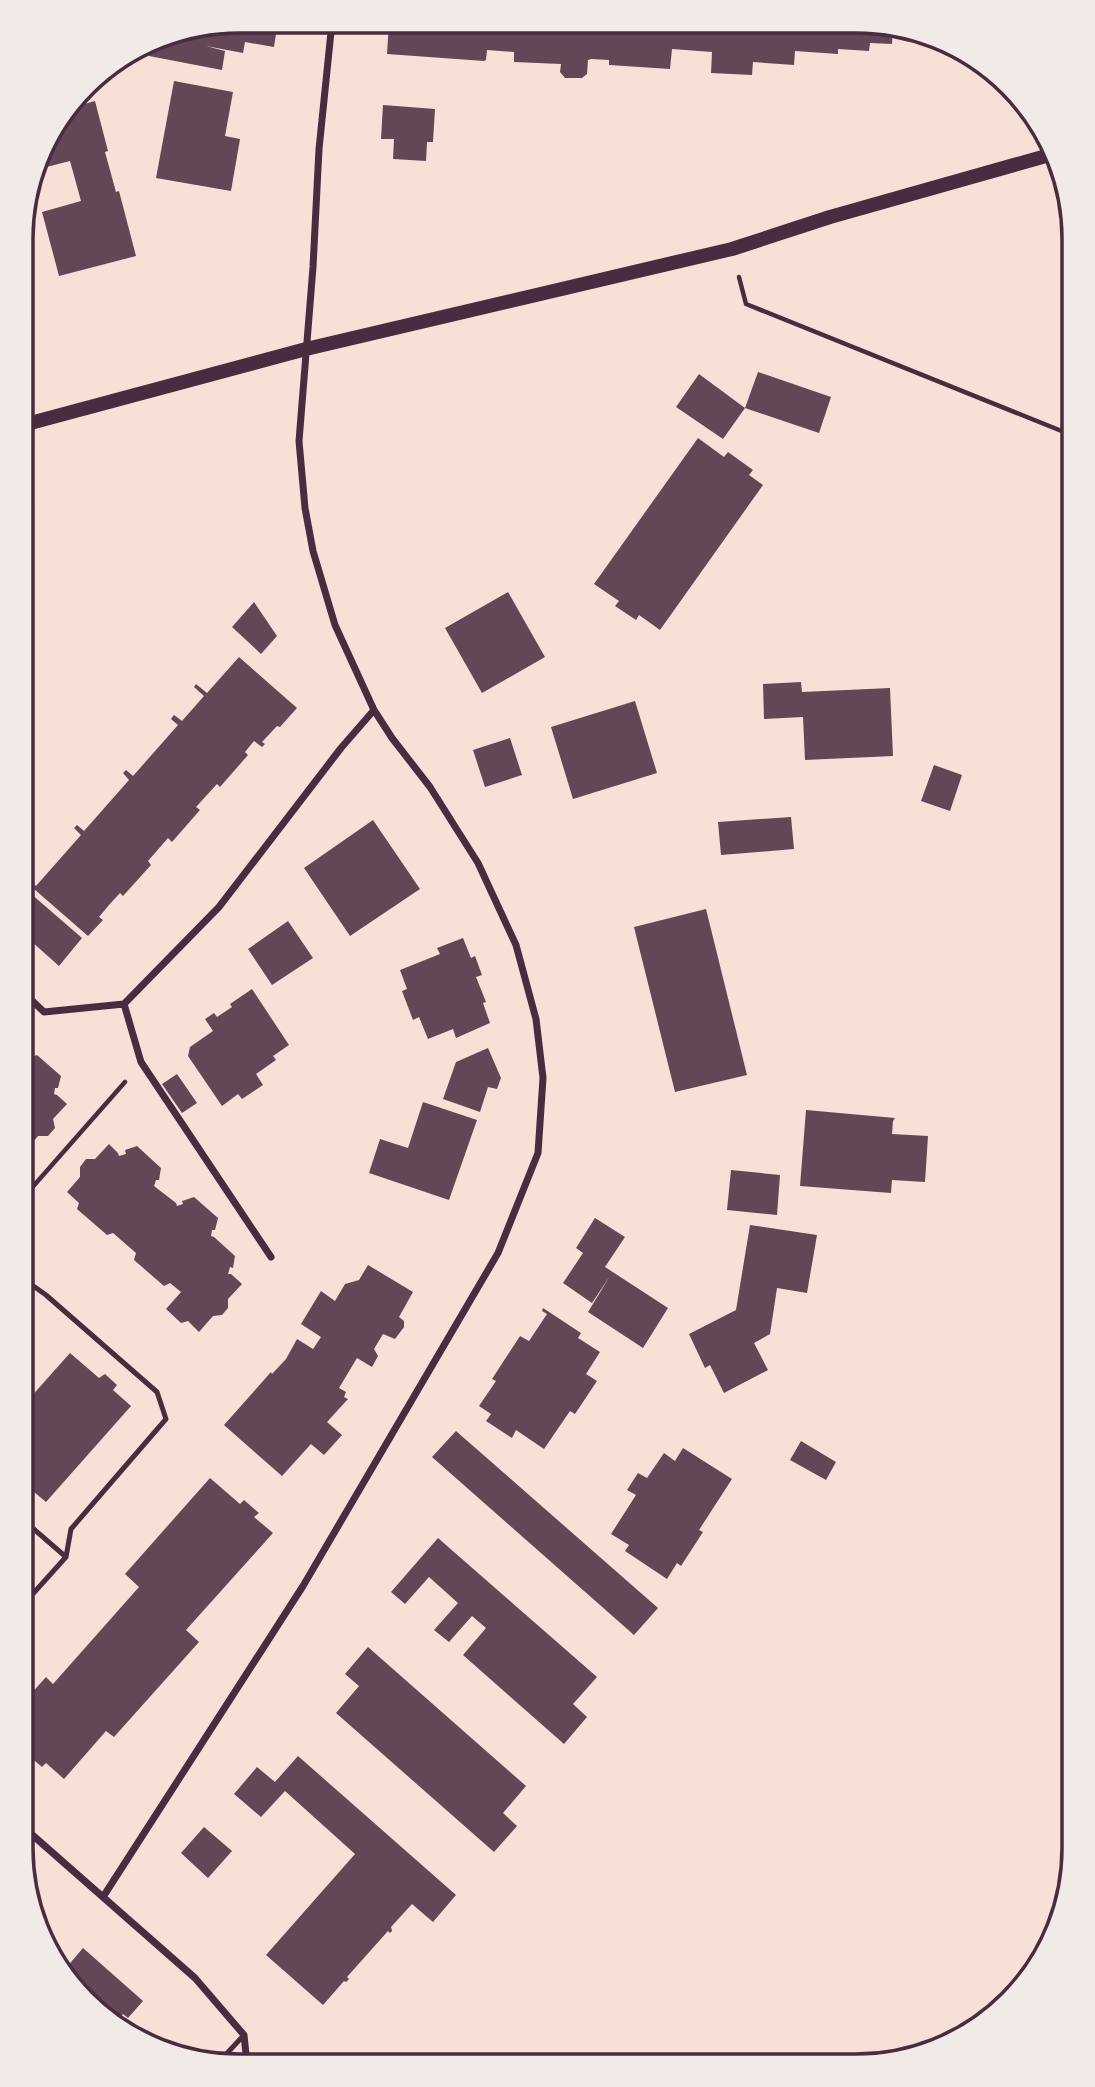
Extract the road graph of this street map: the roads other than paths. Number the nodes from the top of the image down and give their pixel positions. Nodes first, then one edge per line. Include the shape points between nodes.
1 (330, 33) edge
2 (1044, 156) edge
3 (306, 349) junction
4 (33, 422) edge
5 (374, 710) junction
6 (33, 1002) edge
7 (124, 1004) junction
8 (271, 1257) dead end
9 (33, 1288) edge
10 (33, 1528) edge
11 (66, 1557) junction
12 (33, 1594) edge
13 (33, 1836) edge
14 (103, 1897) junction
15 (244, 2035) junction
16 (227, 2053) edge
17 (246, 2054) edge

1 - 3 street
2 - 3 main road via 732,248
3 - 4 main road
3 - 5 street via 299,441 313,551 335,625
5 - 7 street via 219,907
5 - 14 street via 478,863 516,945 536,1019 543,1078 538,1153 498,1252 310,1575
6 - 7 street via 44,1012
7 - 8 street via 141,1062
9 - 11 lane via 157,1392 166,1419 72,1529
10 - 11 lane
11 - 12 lane
13 - 14 street
14 - 15 street via 195,1978
15 - 16 lane
15 - 17 street

